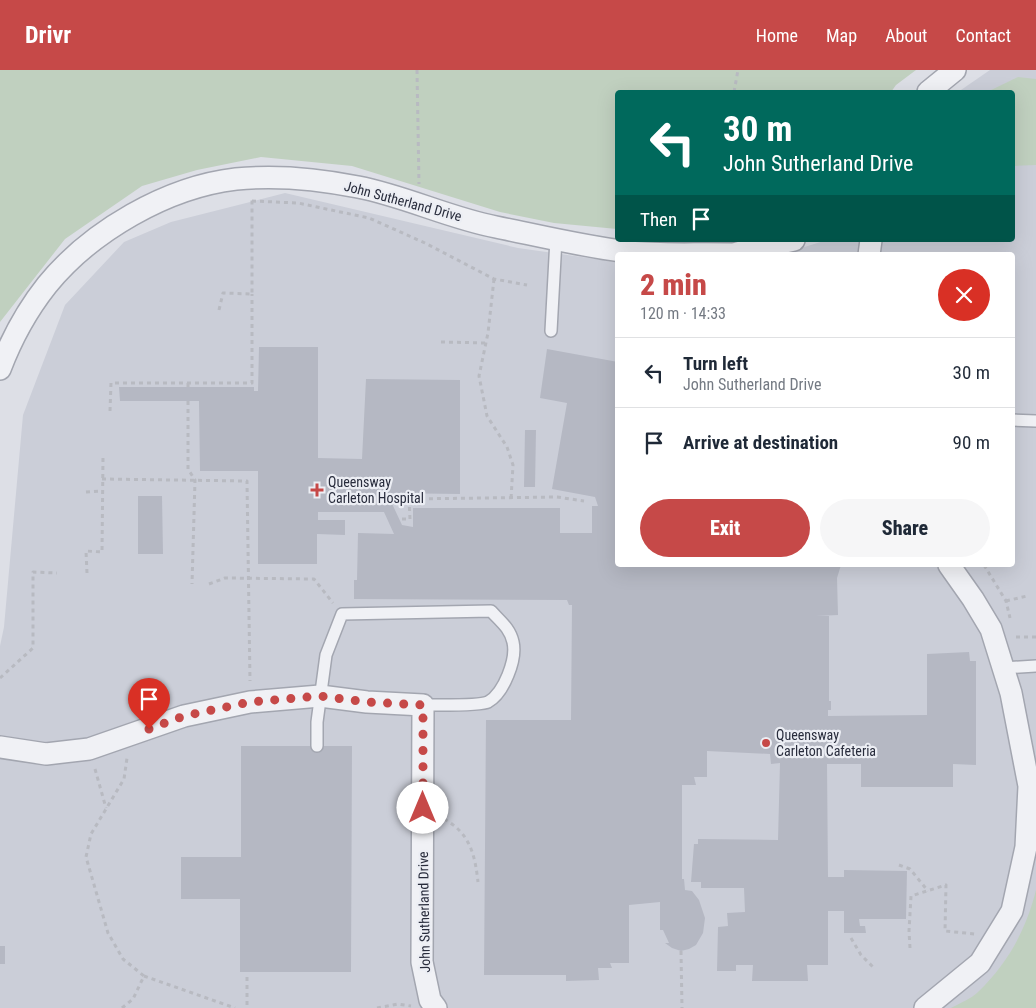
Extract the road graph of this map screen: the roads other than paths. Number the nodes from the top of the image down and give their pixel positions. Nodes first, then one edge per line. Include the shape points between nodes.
1 (955, 70) edge
2 (930, 90) edge
3 (556, 239) junction
4 (787, 242) edge
5 (624, 252) edge
6 (750, 252) edge
7 (551, 331) dead end
8 (0, 369) edge
9 (1015, 420) edge
10 (1036, 421) edge
11 (950, 567) edge
12 (1036, 666) edge
13 (1003, 668) junction
14 (320, 696) junction
15 (423, 705) junction
16 (317, 746) dead end
17 (0, 747) edge
18 (436, 1008) edge
19 (925, 1008) edge

1 - 2 street
3 - 5 street, John Sutherland Drive
3 - 7 lane
3 - 8 street, John Sutherland Drive via 492,227 360,187 333,183 275,176 201,187 158,202 89,244 47,285 17,333
4 - 6 street, John Sutherland Drive
9 - 10 lane
11 - 13 street via 991,630
12 - 13 lane
13 - 19 street via 1011,692 1029,786 1026,847 1012,912 980,963
14 - 15 street
14 - 15 lane via 326,655 342,614 491,611 508,628 514,644 508,676 501,692 486,703
14 - 16 lane
14 - 17 street via 250,702 184,716 89,749 46,754
15 - 18 street, John Sutherland Drive via 422,962 430,1000

